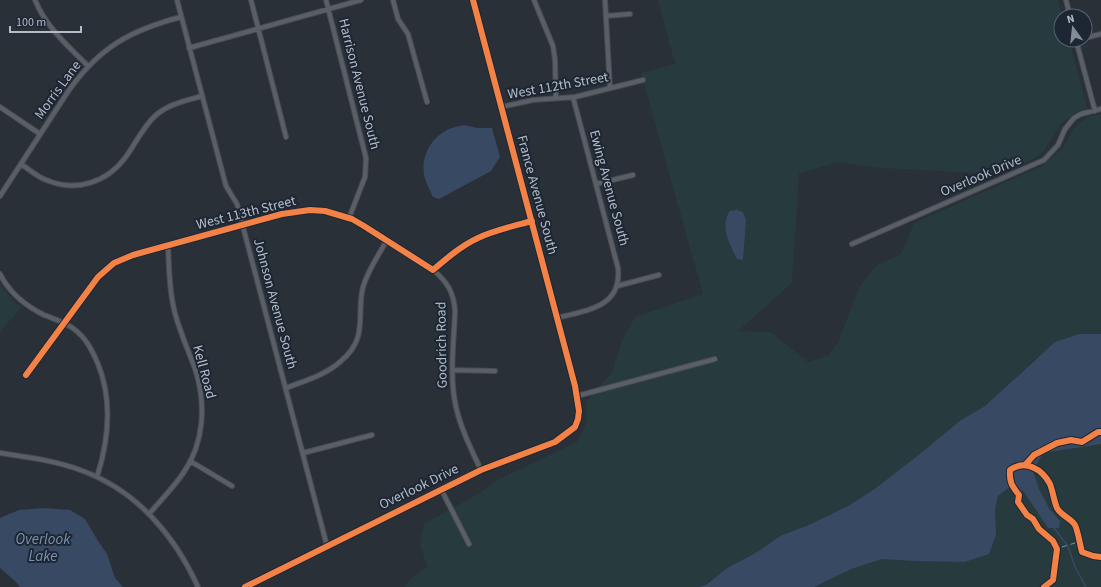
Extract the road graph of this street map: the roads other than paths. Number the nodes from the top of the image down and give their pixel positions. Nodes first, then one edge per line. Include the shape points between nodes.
1 (34, 0) edge
2 (177, 0) edge
3 (251, 0) edge
4 (326, 0) edge
5 (361, 0) edge
6 (393, 0) edge
7 (473, 0) edge
8 (534, 0) edge
9 (605, 0) edge
10 (328, 9) junction
11 (630, 14) dead end
12 (606, 16) junction
13 (181, 17) junction
14 (258, 28) junction
15 (189, 48) junction
16 (1079, 48) edge
17 (88, 66) junction
18 (643, 80) dead end
19 (610, 88) junction
20 (202, 96) junction
21 (573, 97) junction
22 (556, 98) junction
23 (426, 102) dead end
24 (0, 108) edge
25 (501, 108) junction
26 (1101, 109) edge
27 (1095, 111) junction
28 (40, 134) junction
29 (286, 137) dead end
30 (21, 164) junction
31 (633, 175) dead end
32 (596, 184) junction
33 (0, 196) edge
34 (349, 218) junction
35 (532, 221) junction
36 (243, 225) junction
37 (387, 240) junction
38 (852, 244) dead end
39 (168, 246) junction
40 (433, 270) junction
41 (0, 274) edge
42 (659, 275) dead end
43 (618, 286) junction
44 (557, 318) junction
45 (64, 323) junction
46 (715, 359) dead end
47 (453, 370) junction
48 (495, 371) dead end
49 (26, 375) dead end
50 (286, 388) junction
51 (577, 396) junction
52 (372, 435) dead end
53 (0, 452) edge
54 (303, 453) junction
55 (190, 461) junction
56 (481, 470) junction
57 (97, 477) junction
58 (232, 486) dead end
59 (441, 489) junction
60 (149, 514) junction
61 (468, 544) dead end
62 (327, 546) junction
63 (198, 587) edge
64 (245, 587) edge

1 - 17 street via 52,29
2 - 13 street, Johnson Avenue South
3 - 14 street
4 - 10 street, Harrison Avenue South
5 - 10 street
6 - 23 street via 398,19 408,34
7 - 25 street, France Avenue South
8 - 22 street via 553,46
9 - 12 street
10 - 14 street
10 - 34 street, Harrison Avenue South via 366,158 365,177
11 - 12 street
12 - 19 street
13 - 15 street, Johnson Avenue South
13 - 17 street, Morris Lane via 132,33 103,52
14 - 15 street
14 - 29 street
15 - 20 street, Johnson Avenue South
16 - 27 street
17 - 28 street, Morris Lane
18 - 19 street, West 112th Street
19 - 21 street, West 112th Street
20 - 30 street via 174,104 156,115 117,167 90,184 58,184 38,176
20 - 36 street, Johnson Avenue South via 226,186 237,204
21 - 22 street, West 112th Street
21 - 32 street, Ewing Avenue South
22 - 25 street, West 112th Street via 533,100
24 - 28 street
25 - 35 street, France Avenue South
26 - 27 street, Overlook Drive
27 - 38 street, Overlook Drive via 1081,114 1069,123 1052,154 1039,163
28 - 30 street, Morris Lane
30 - 33 street, Morris Lane
31 - 32 street
32 - 43 street, Ewing Avenue South via 618,268
34 - 36 street, West 113th Street via 325,211 310,210 282,214
34 - 37 street, West 113th Street
35 - 40 street via 477,238 451,254
35 - 44 street, France Avenue South
36 - 39 street, West 113th Street
36 - 50 street, Johnson Avenue South
37 - 40 street, West 113th Street
37 - 50 street via 366,277 361,301 359,334 350,353 334,367
39 - 45 street, West 113th Street via 124,258 106,269
39 - 55 street, Kell Road via 174,307 196,373 202,401 201,430
40 - 47 street, Goodrich Road via 447,284 455,301
41 - 45 street via 15,294 31,308
42 - 43 street
43 - 44 street via 609,300 602,305
44 - 51 street, France Avenue South
45 - 49 street, West 113th Street
45 - 57 street via 89,344 105,388 108,424
46 - 51 street
47 - 48 street
47 - 56 street, Goodrich Road via 453,391 459,419
50 - 54 street, Johnson Avenue South
51 - 56 street, Overlook Drive via 578,419 575,427 567,434 543,448
52 - 54 street
53 - 57 street via 66,465
54 - 62 street, Johnson Avenue South
55 - 58 street
55 - 60 street, Kell Road via 176,483
56 - 59 street, Overlook Drive
57 - 60 street via 115,486
59 - 61 street
59 - 62 street, Overlook Drive
60 - 63 street via 170,538
62 - 64 street, Overlook Drive

